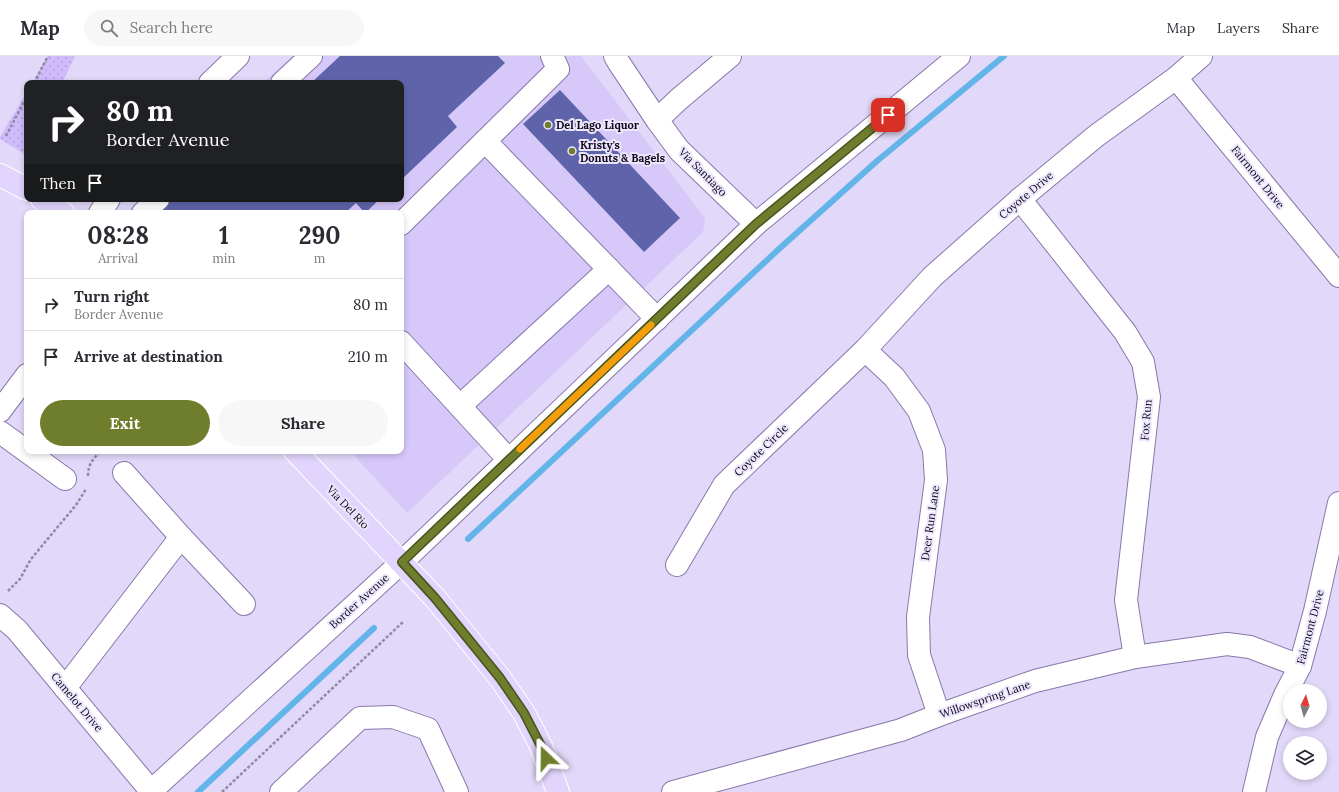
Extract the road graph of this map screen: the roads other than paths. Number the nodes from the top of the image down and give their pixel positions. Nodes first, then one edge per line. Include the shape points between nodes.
1 (238, 56) edge
2 (311, 56) edge
3 (552, 56) edge
4 (615, 56) edge
5 (730, 56) edge
6 (959, 56) edge
7 (1201, 56) edge
8 (1176, 78) junction
9 (213, 80) edge
10 (285, 80) edge
11 (657, 120) junction
12 (486, 141) junction
13 (0, 175) edge
14 (24, 187) edge
15 (1020, 200) junction
16 (46, 202) edge
17 (155, 202) edge
18 (58, 210) edge
19 (146, 210) edge
20 (404, 221) edge
21 (756, 224) junction
22 (609, 269) junction
23 (1339, 276) edge
24 (657, 319) junction
25 (404, 345) edge
26 (865, 350) junction
27 (24, 379) edge
28 (460, 406) junction
29 (0, 411) edge
30 (0, 432) edge
31 (24, 449) edge
32 (30, 454) edge
33 (298, 454) edge
34 (509, 460) junction
35 (124, 473) dead end
36 (65, 479) dead end
37 (1339, 503) edge
38 (181, 537) junction
39 (402, 562) junction
40 (677, 565) dead end
41 (244, 604) dead end
42 (0, 615) edge
43 (1135, 657) junction
44 (1300, 666) junction
45 (65, 688) junction
46 (939, 715) junction
47 (150, 792) edge
48 (281, 792) edge
49 (457, 792) edge
50 (558, 792) edge
51 (673, 792) edge
52 (1254, 792) edge

1 - 9 street
2 - 10 street
3 - 12 street via 558,69
4 - 11 street, Via Santiago
5 - 11 street
6 - 21 street, Border Avenue
7 - 8 street, Coyote Drive
8 - 15 street, Coyote Drive via 1096,136
8 - 23 street, Fairmont Drive
11 - 21 street, Via Santiago via 679,150
12 - 20 street
12 - 22 street
13 - 14 main road
15 - 26 street, Coyote Drive via 932,276
15 - 43 street, Fox Run via 1125,332 1143,362 1149,397 1126,600
16 - 18 main road
17 - 19 street
21 - 24 street, Border Avenue
22 - 24 street
22 - 28 street
24 - 34 street, Border Avenue
25 - 28 street
26 - 40 street, Coyote Circle via 724,485
26 - 46 street, Deer Run Lane via 894,377 919,412 934,450 936,480 918,617 919,655
27 - 29 street
28 - 34 street
30 - 31 street
32 - 36 street
33 - 39 main road, Via Del Rio
34 - 39 street, Border Avenue
35 - 38 street
37 - 44 street, Fairmont Drive
38 - 41 street
38 - 45 street
39 - 47 street, Border Avenue
39 - 50 main road, Via Del Rio via 435,598 516,701 541,746
42 - 45 street, Camelot Drive via 17,630
43 - 44 street, Willowspring Lane via 1227,644 1250,647
43 - 46 street, Willowspring Lane via 1035,681
44 - 52 street, Fairmont Drive via 1267,737
45 - 47 street, Camelot Drive
46 - 51 street, Willowspring Lane via 901,730
48 - 49 street via 360,718 392,717 428,729

